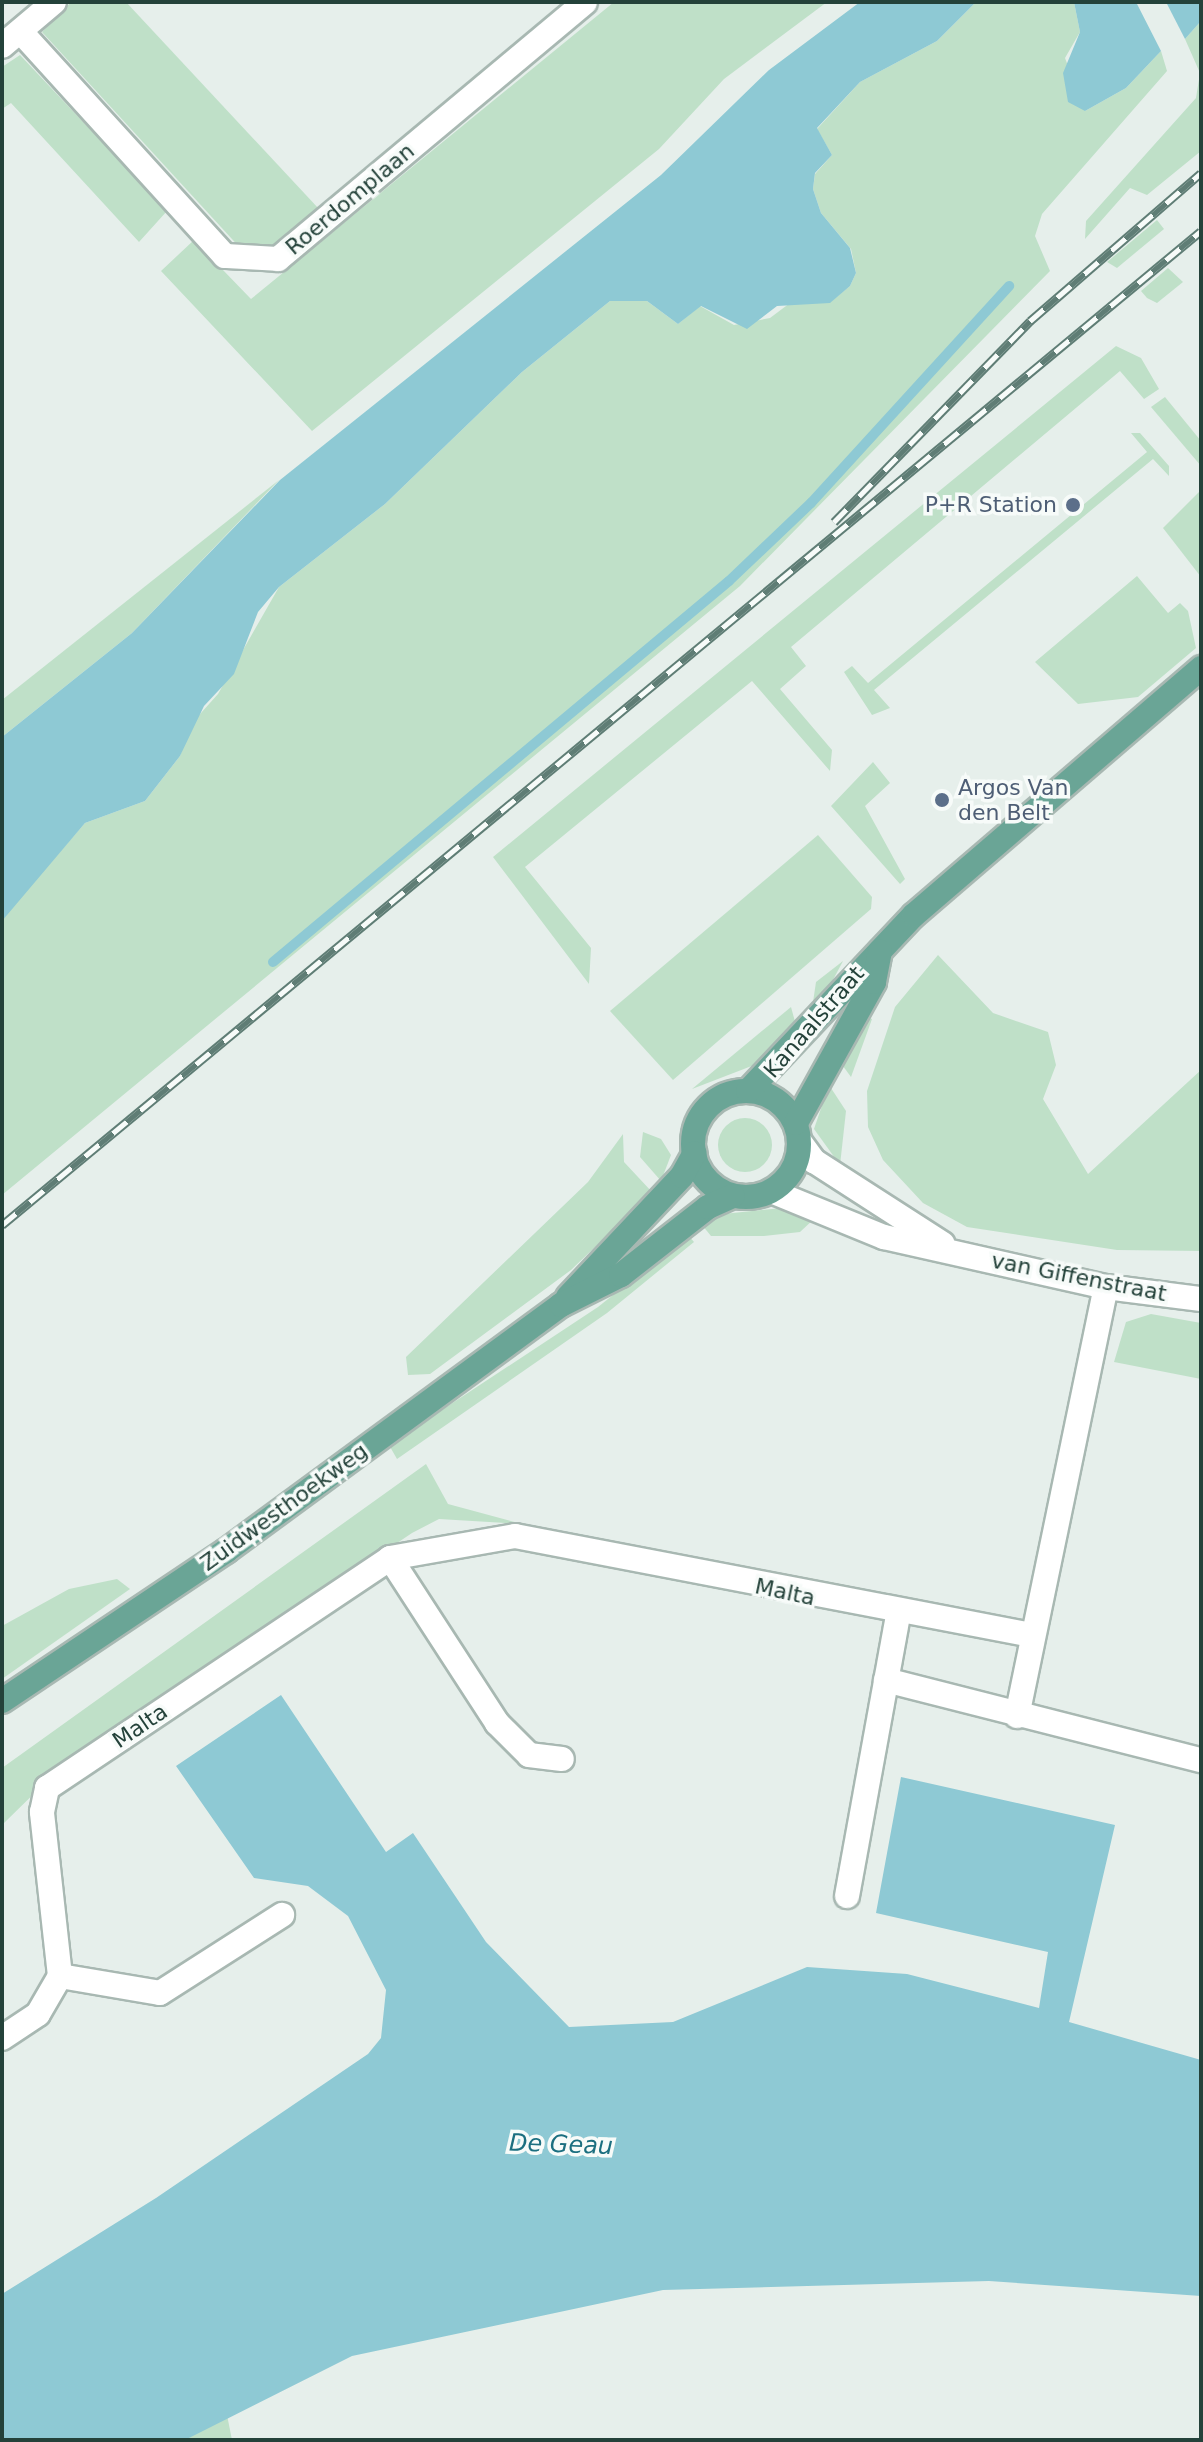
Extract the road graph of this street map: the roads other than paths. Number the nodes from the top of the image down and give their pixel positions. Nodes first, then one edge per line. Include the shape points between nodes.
1 (54, 2) edge
2 (585, 2) edge
3 (12, 39) edge
4 (1201, 668) edge
5 (880, 952) junction
6 (748, 1091) junction
7 (798, 1132) junction
8 (695, 1153) junction
9 (771, 1191) junction
10 (733, 1196) junction
11 (958, 1253) junction
12 (1106, 1287) junction
13 (1201, 1299) edge
14 (561, 1305) junction
15 (390, 1558) junction
16 (898, 1615) junction
17 (1032, 1635) junction
18 (886, 1680) junction
19 (2, 1701) edge
20 (1017, 1716) junction
21 (562, 1759) dead end
22 (1201, 1760) edge
23 (847, 1896) dead end
24 (282, 1915) dead end
25 (60, 1976) junction
26 (2, 2038) edge

1 - 3 street
2 - 3 street, Roerdomplaan via 278,259 225,256
4 - 5 main road, Kanaalstraat via 952,880
5 - 6 main road, Kanaalstraat
5 - 7 main road, Kanaalstraat via 874,982
6 - 7 main road via 771,1097
6 - 8 main road via 709,1105 699,1119
7 - 9 main road via 797,1162
7 - 11 street, van Giffenstraat via 814,1161
8 - 10 main road via 715,1188
8 - 14 main road, Zuidwesthoekweg via 682,1176
9 - 10 main road
9 - 11 street, van Giffenstraat via 884,1237
10 - 14 main road, Zuidwesthoekweg via 708,1207 621,1275
11 - 12 street, van Giffenstraat
12 - 13 street, van Giffenstraat
12 - 17 street
14 - 19 main road, Zuidwesthoekweg via 226,1551
15 - 16 street, Malta via 515,1536
15 - 21 street via 497,1723 529,1755
15 - 25 street, Malta via 47,1788 42,1812
16 - 17 street, Malta
16 - 18 street
17 - 20 street
18 - 20 street
18 - 23 street
20 - 22 street
24 - 25 street via 160,1993
25 - 26 street via 38,2014

